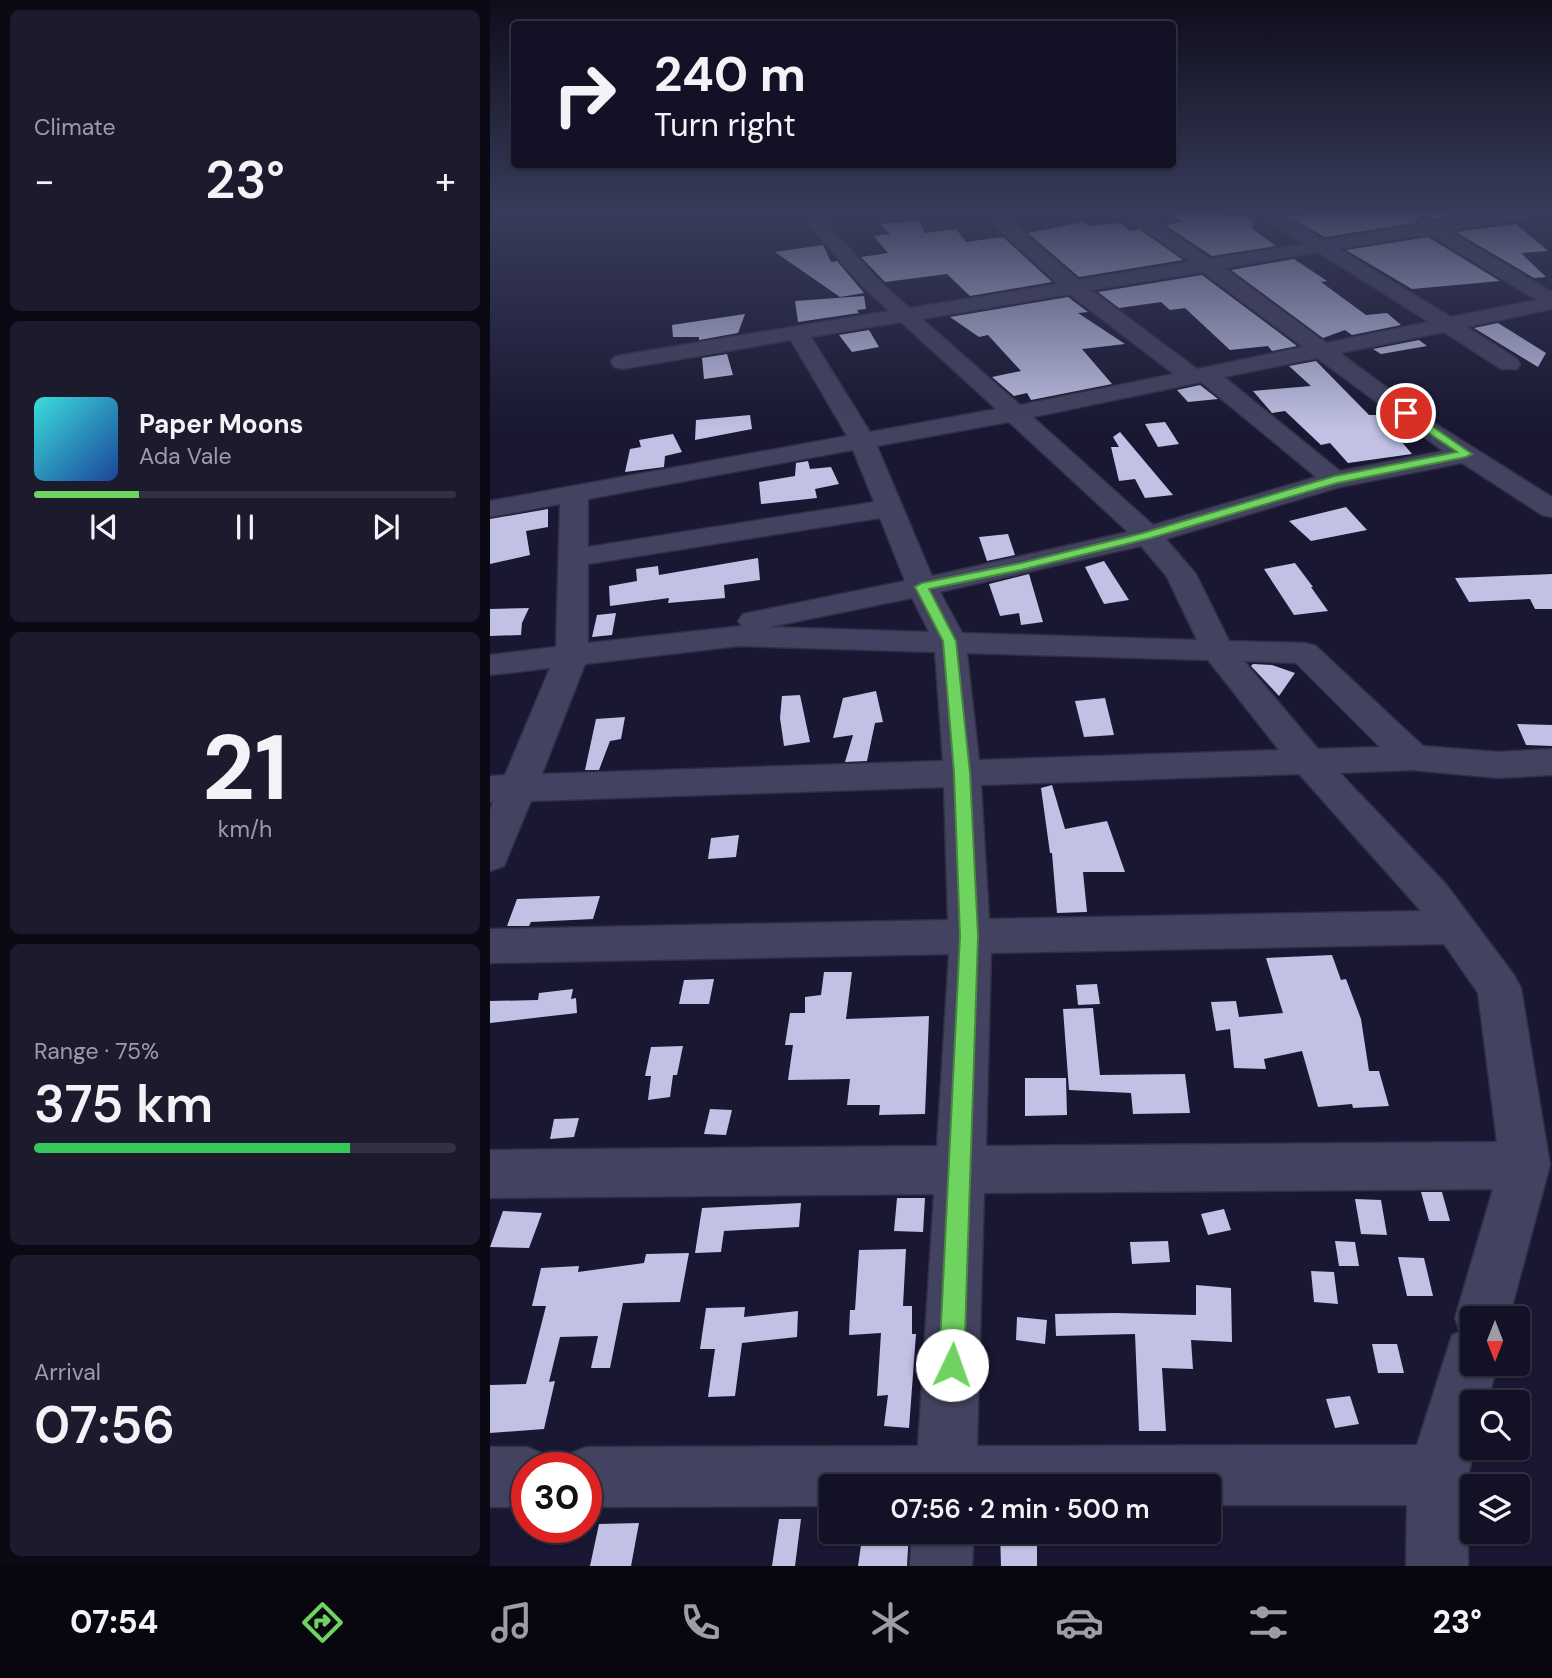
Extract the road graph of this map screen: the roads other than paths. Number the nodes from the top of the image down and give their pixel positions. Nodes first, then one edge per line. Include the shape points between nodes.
1 (871, 284) edge
2 (1070, 284) edge
3 (1091, 284) edge
4 (1234, 284) edge
5 (1381, 284) edge
6 (1523, 284) edge
7 (1073, 287) junction
8 (1552, 302) edge
9 (907, 315) junction
10 (1446, 325) junction
11 (798, 333) junction
12 (1322, 350) junction
13 (622, 362) dead end
14 (1509, 364) dead end
15 (1199, 375) junction
16 (1016, 413) junction
17 (862, 440) junction
18 (1466, 454) junction
19 (1335, 480) junction
20 (574, 495) junction
21 (889, 508) junction
22 (490, 509) edge
23 (1552, 509) edge
24 (1147, 536) junction
25 (573, 558) junction
26 (922, 587) junction
27 (950, 641) junction
28 (612, 650) junction
29 (1218, 651) junction
30 (572, 655) junction
31 (490, 665) edge
32 (1413, 758) junction
33 (1308, 761) junction
34 (1552, 762) edge
35 (962, 773) junction
36 (505, 788) edge
37 (490, 856) edge
38 (1454, 927) junction
39 (969, 936) junction
40 (490, 946) edge
41 (1525, 1165) junction
42 (961, 1169) junction
43 (490, 1174) edge
44 (1485, 1306) edge
45 (1466, 1376) edge
46 (946, 1474) edge
47 (1438, 1475) junction
48 (490, 1477) edge
49 (511, 1477) edge
50 (602, 1478) edge
51 (1221, 1485) edge
52 (819, 1491) edge
53 (942, 1544) edge
54 (941, 1566) edge
55 (1437, 1566) edge

1 - 9 street
2 - 7 street
3 - 7 street
4 - 12 street
5 - 10 street
6 - 8 street
7 - 9 street
7 - 15 street
8 - 10 street
9 - 11 street
9 - 16 street
10 - 12 street
10 - 14 street
11 - 13 street
11 - 17 street
12 - 15 street
12 - 18 street
15 - 16 street
15 - 19 street
16 - 17 street
16 - 24 street
17 - 20 street
17 - 21 street
18 - 19 street
18 - 23 street
19 - 24 street
20 - 22 street
20 - 25 street
21 - 25 street
21 - 26 street
24 - 26 street
24 - 29 street via 1181,574
25 - 30 street
26 - 27 street
26 - 28 street
27 - 28 street via 739,636
27 - 29 street
27 - 35 street
28 - 30 street
29 - 32 street via 1305,653
29 - 33 street
30 - 31 street
30 - 36 street
32 - 33 street
32 - 34 street via 1498,765
33 - 35 street
33 - 38 street via 1431,894
35 - 36 street
35 - 39 street
36 - 37 street
38 - 39 street
38 - 41 street via 1499,988
39 - 40 street
39 - 42 street
41 - 42 street
41 - 44 street
42 - 43 street
42 - 46 street
45 - 47 street
47 - 51 street
47 - 55 street
48 - 49 street
50 - 52 street
53 - 54 street

